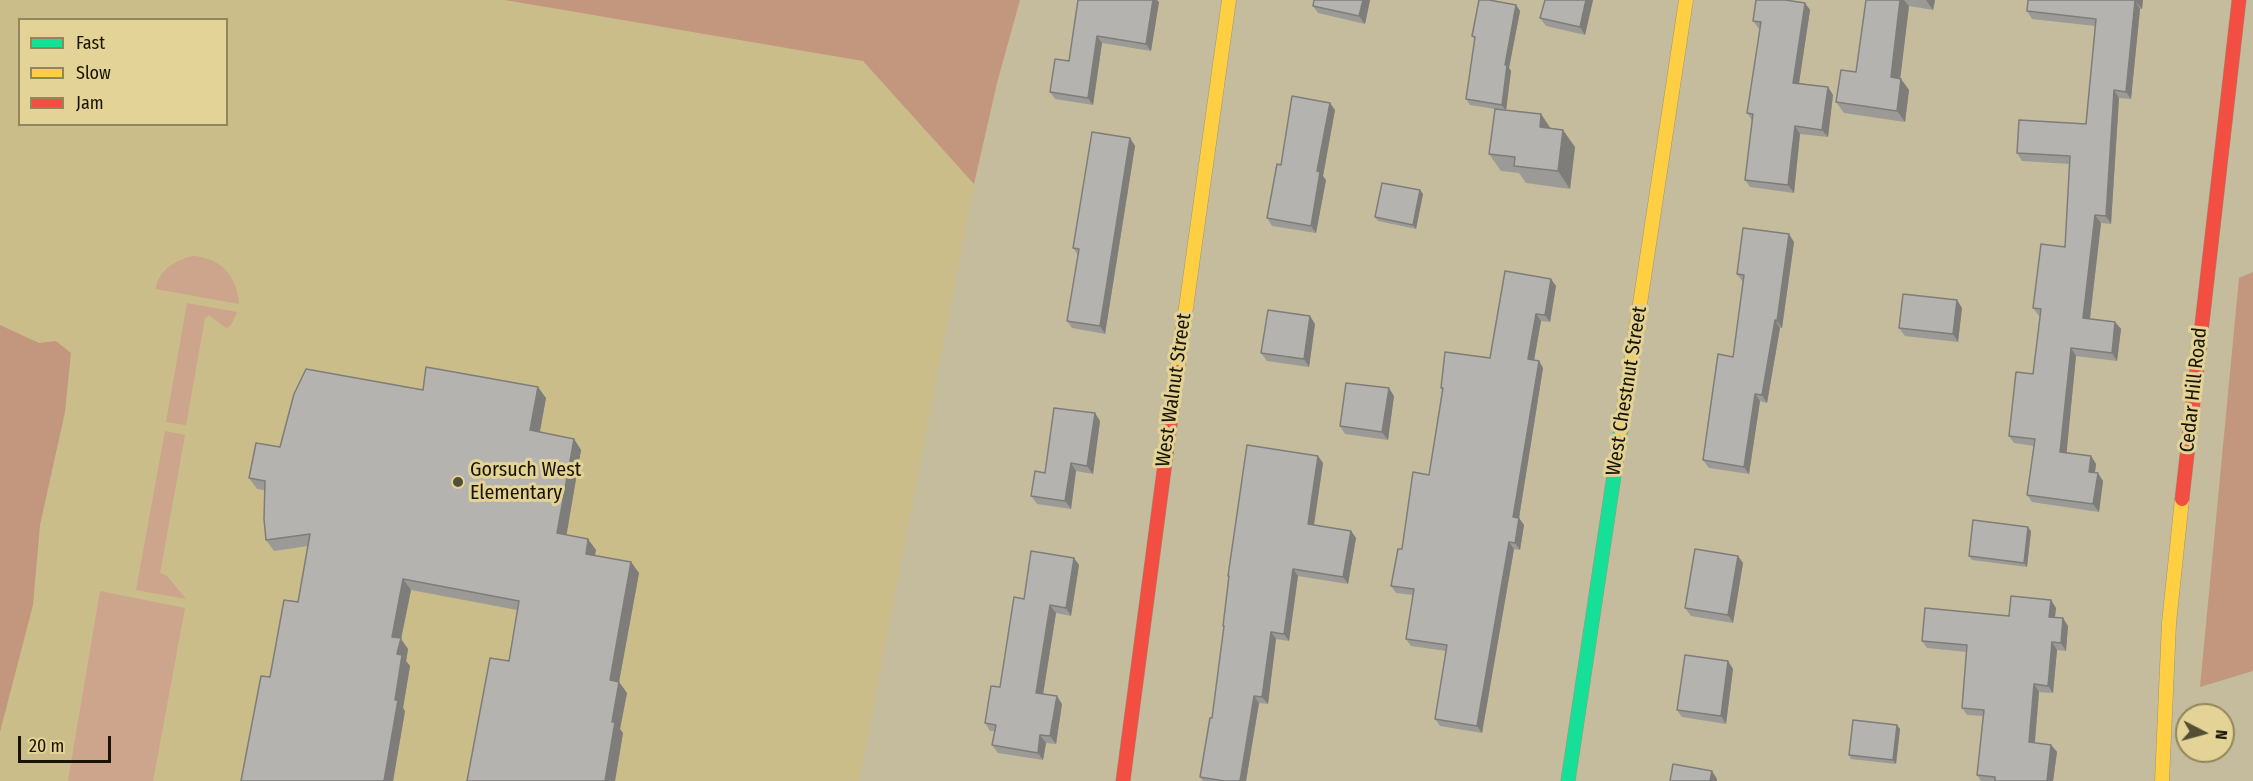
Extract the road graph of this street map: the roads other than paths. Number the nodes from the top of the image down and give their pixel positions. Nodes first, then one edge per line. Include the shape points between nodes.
1 (1229, 0) edge
2 (1686, 0) edge
3 (2239, 0) edge
4 (1124, 781) edge
5 (1568, 781) edge
6 (2162, 781) edge

1 - 4 street, West Walnut Street
2 - 5 street, West Chestnut Street
3 - 6 street, Cedar Hill Road via 2169,623

